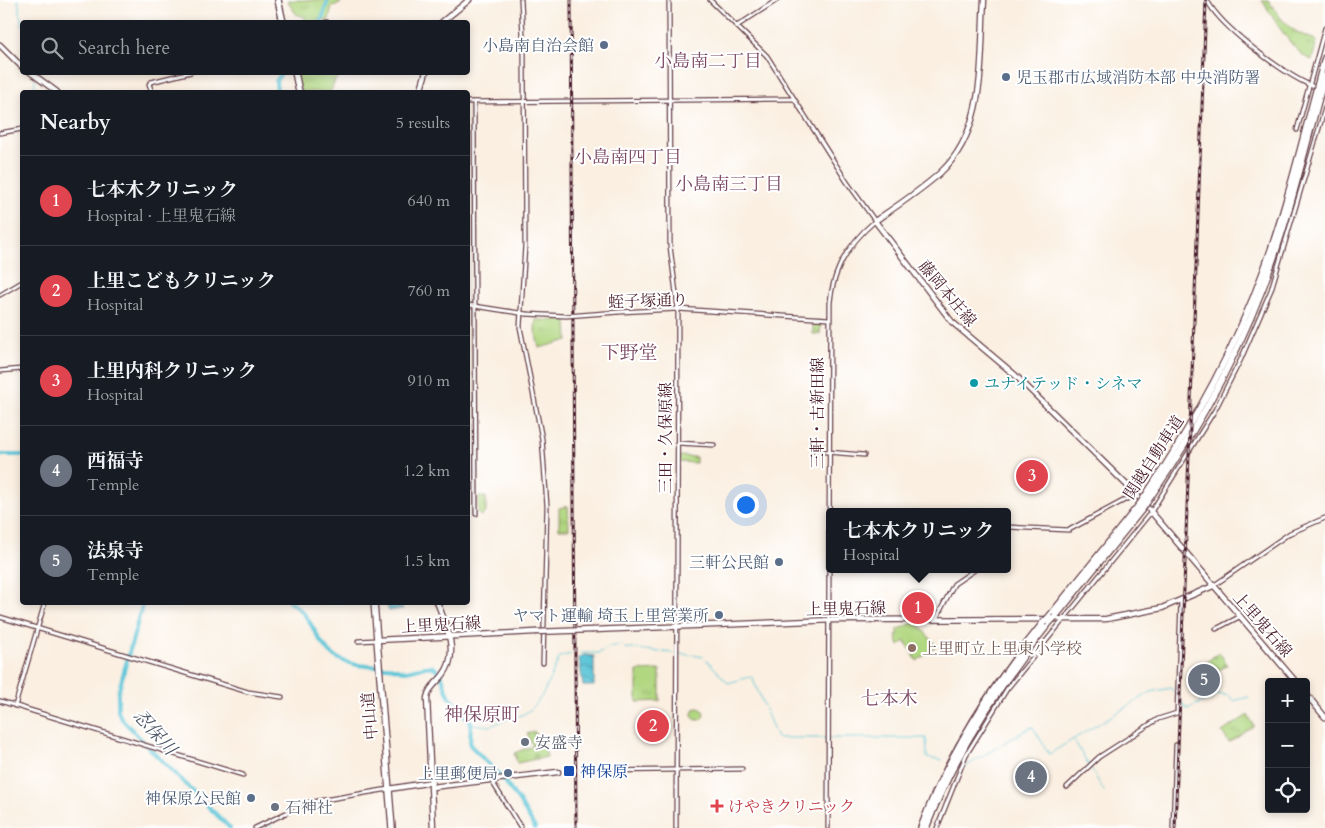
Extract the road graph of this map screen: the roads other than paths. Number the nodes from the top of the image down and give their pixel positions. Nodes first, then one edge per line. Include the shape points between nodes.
1 (278, 0) edge
2 (469, 0) edge
3 (521, 0) edge
4 (669, 0) edge
5 (710, 0) edge
6 (777, 0) edge
7 (984, 0) edge
8 (1206, 0) edge
9 (283, 20) edge
10 (444, 20) edge
11 (737, 26) junction
12 (1325, 28) edge
13 (0, 45) edge
14 (1325, 58) edge
15 (20, 65) edge
16 (34, 75) edge
17 (179, 75) edge
18 (296, 75) edge
19 (425, 75) edge
20 (1325, 76) edge
21 (1310, 85) junction
22 (54, 90) edge
23 (152, 90) edge
24 (299, 90) edge
25 (421, 90) edge
26 (795, 99) junction
27 (670, 100) junction
28 (524, 101) junction
29 (470, 102) edge
30 (474, 102) junction
31 (1325, 108) edge
32 (20, 129) edge
33 (1296, 130) dead end
34 (0, 133) edge
35 (875, 221) junction
36 (20, 283) edge
37 (0, 295) edge
38 (470, 305) edge
39 (475, 306) junction
40 (678, 309) junction
41 (521, 314) junction
42 (829, 319) junction
43 (20, 369) edge
44 (0, 371) edge
45 (677, 443) junction
46 (714, 445) dead end
47 (815, 451) dead end
48 (830, 452) junction
49 (864, 455) dead end
50 (1136, 494) junction
51 (1146, 500) junction
52 (829, 508) edge
53 (1151, 512) junction
54 (476, 514) dead end
55 (1325, 518) edge
56 (1011, 527) edge
57 (829, 573) edge
58 (970, 573) edge
59 (1213, 586) junction
60 (1181, 601) junction
61 (44, 605) edge
62 (374, 605) edge
63 (438, 605) edge
64 (1241, 616) junction
65 (0, 617) edge
66 (936, 619) junction
67 (828, 620) junction
68 (1049, 620) junction
69 (1062, 620) junction
70 (676, 626) junction
71 (37, 628) junction
72 (1216, 629) dead end
73 (449, 636) junction
74 (377, 640) junction
75 (358, 641) dead end
76 (543, 663) dead end
77 (1293, 678) edge
78 (282, 697) dead end
79 (1310, 699) edge
80 (0, 701) edge
81 (14, 706) junction
82 (1325, 717) edge
83 (1176, 745) dead end
84 (742, 769) dead end
85 (676, 770) junction
86 (600, 771) dead end
87 (558, 772) dead end
88 (243, 776) dead end
89 (492, 780) junction
90 (432, 785) junction
91 (1067, 787) dead end
92 (390, 789) junction
93 (256, 828) edge
94 (392, 828) edge
95 (433, 828) edge
96 (521, 828) edge
97 (676, 828) edge
98 (828, 828) edge
99 (921, 828) edge
100 (926, 828) edge
101 (937, 828) edge
102 (1173, 828) edge

1 - 9 highway
2 - 10 main road
3 - 28 street
4 - 27 street, 三田・久保原線
5 - 11 street
6 - 11 street
7 - 35 main road via 976,103 967,136 940,174
8 - 21 street via 1213,11 1244,40
11 - 26 street via 767,56
12 - 21 street
13 - 15 main road
14 - 51 highway, 関越自動車道 via 1281,219 1248,312 1213,386
16 - 22 main road
17 - 23 street via 151,82
18 - 24 highway
19 - 25 main road
20 - 51 highway, 関越自動車道 via 1282,232 1249,321 1204,414
21 - 33 street
26 - 27 street
26 - 35 street
27 - 28 street
27 - 40 street, 三田・久保原線 via 670,246
28 - 30 street
28 - 41 street via 525,245
29 - 30 street
30 - 39 street
31 - 53 street via 1276,274 1256,325 1202,432
32 - 34 street
35 - 42 street, 三軒・古新田線 via 841,262 831,292
35 - 50 main road, 藤岡本庄線 via 956,326 1015,375
36 - 37 street
38 - 39 street, 蛭子塚通り
39 - 41 street, 蛭子塚通り
39 - 54 street
40 - 41 street, 蛭子塚通り, bridge via 566,316
40 - 42 street, 蛭子塚通り
40 - 45 street, 三田・久保原線
41 - 76 street via 521,337 542,439 547,506
42 - 48 street, 三軒・古新田線
43 - 44 street
45 - 46 street
45 - 70 street, 三田・久保原線
47 - 48 street
48 - 49 street
48 - 52 street, 三軒・古新田線
50 - 53 main road, 藤岡本庄線
50 - 56 street via 1069,530
51 - 68 highway, 関越自動車道, bridge
53 - 59 main road, 藤岡本庄線
53 - 69 street
55 - 59 street via 1290,533
57 - 67 street, 三軒・古新田線
58 - 66 street via 954,584
59 - 60 main road, 上里鬼石線
59 - 64 main road, 上里鬼石線
60 - 69 main road, 上里鬼石線 via 1126,617
60 - 91 street via 1177,713 1158,719 1099,756
61 - 71 street
62 - 74 highway, 中山道
63 - 73 main road
64 - 72 street
64 - 77 main road, 上里鬼石線
65 - 71 street
66 - 67 main road, 上里鬼石線
66 - 69 main road, 上里鬼石線
67 - 70 main road, 上里鬼石線
67 - 98 street, 三軒・古新田線
68 - 99 highway, 関越自動車道 via 998,681 971,723 942,777
68 - 100 highway, 関越自動車道 via 975,726 950,772
69 - 101 street via 1012,681 985,722 959,770
70 - 73 main road, 上里鬼石線, bridge
70 - 85 street, 三田・久保原線
71 - 78 street via 248,692
71 - 81 street
73 - 74 main road, 上里鬼石線
73 - 90 main road via 451,657 427,698
74 - 75 street
74 - 92 highway, 中山道
79 - 82 main road
80 - 81 street
81 - 88 street
83 - 102 street
84 - 85 street
85 - 86 street
85 - 97 street, 三田・久保原線
87 - 89 main road
89 - 90 main road
89 - 96 street
90 - 92 main road
90 - 95 main road
92 - 93 street via 294,805 288,812
92 - 94 highway, 中山道

